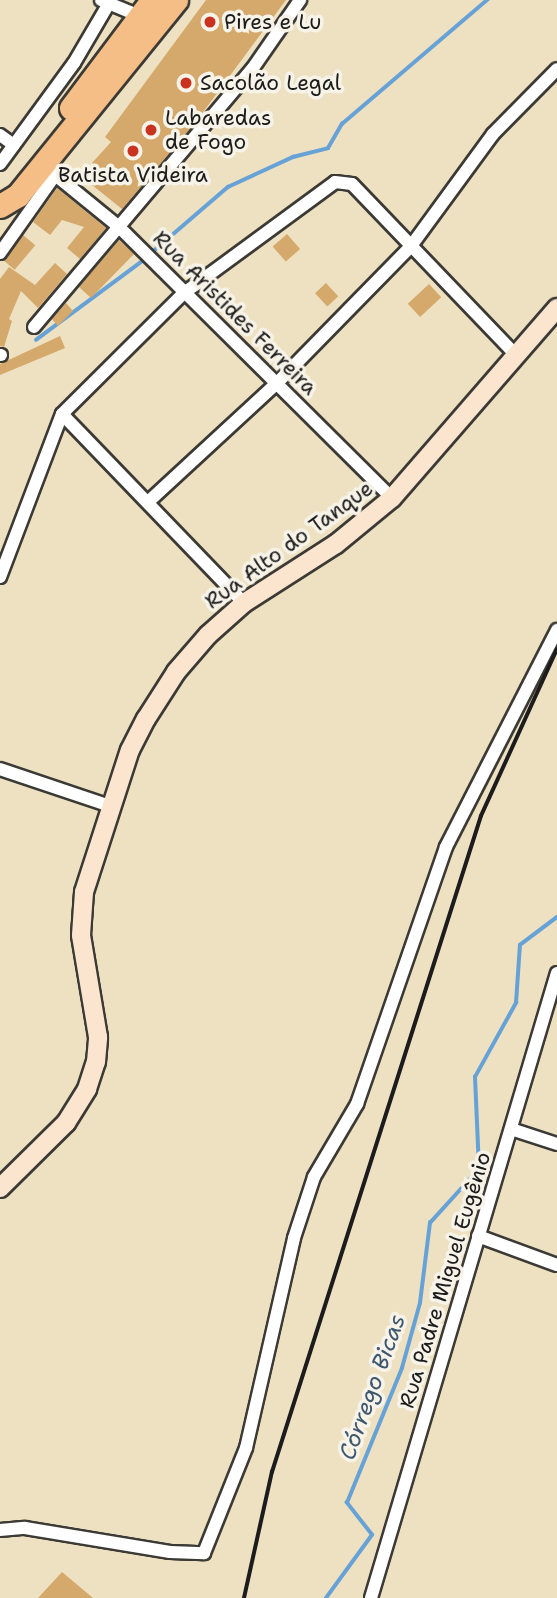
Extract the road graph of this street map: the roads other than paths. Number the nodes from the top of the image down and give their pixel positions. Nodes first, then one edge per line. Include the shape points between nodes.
1 (176, 0) edge
2 (300, 0) edge
3 (107, 2) edge
4 (151, 14) edge
5 (557, 69) edge
6 (0, 135) edge
7 (14, 145) junction
8 (0, 164) edge
9 (50, 169) junction
10 (0, 206) edge
11 (119, 227) junction
12 (411, 246) junction
13 (0, 253) edge
14 (184, 293) junction
15 (557, 308) edge
16 (34, 327) dead end
17 (516, 355) junction
18 (278, 382) junction
19 (62, 414) junction
20 (392, 498) junction
21 (148, 502) junction
22 (0, 577) edge
23 (244, 603) junction
24 (557, 630) edge
25 (0, 769) edge
26 (110, 806) junction
27 (557, 973) edge
28 (511, 1129) junction
29 (557, 1144) edge
30 (0, 1188) edge
31 (478, 1237) junction
32 (557, 1265) edge
33 (0, 1530) edge
34 (371, 1598) edge

1 - 4 highway
2 - 11 street via 253,68
3 - 4 street
3 - 7 street via 74,63
4 - 9 highway
4 - 10 highway via 9,186
5 - 12 street via 493,134
6 - 7 street
7 - 8 street
9 - 10 highway
9 - 11 street, Rua Aristides Ferreira
9 - 13 street
11 - 14 street, Rua Aristides Ferreira
11 - 16 street
12 - 14 street via 352,184 334,182
12 - 17 street
12 - 18 street
14 - 18 street, Rua Aristides Ferreira
14 - 19 street
15 - 17 main road, Rua Alto do Tanque
17 - 20 main road, Rua Alto do Tanque
18 - 20 street, Rua Aristides Ferreira
18 - 21 street
19 - 21 street
19 - 22 street
20 - 23 main road, Rua Alto do Tanque via 337,544
21 - 23 street
23 - 26 main road, Rua Alto do Tanque via 176,672 130,750
24 - 33 street via 446,847 357,1104 314,1177 293,1238 246,1448 204,1553 170,1552 25,1528
25 - 26 street
26 - 30 main road, Rua Alto do Tanque via 84,892 81,934 99,1037 96,1062 87,1089 66,1123
27 - 28 street, Rua Padre Miguel Eugênio
28 - 29 street
28 - 31 street, Rua Padre Miguel Eugênio
31 - 32 street
31 - 34 street, Rua Padre Miguel Eugênio

